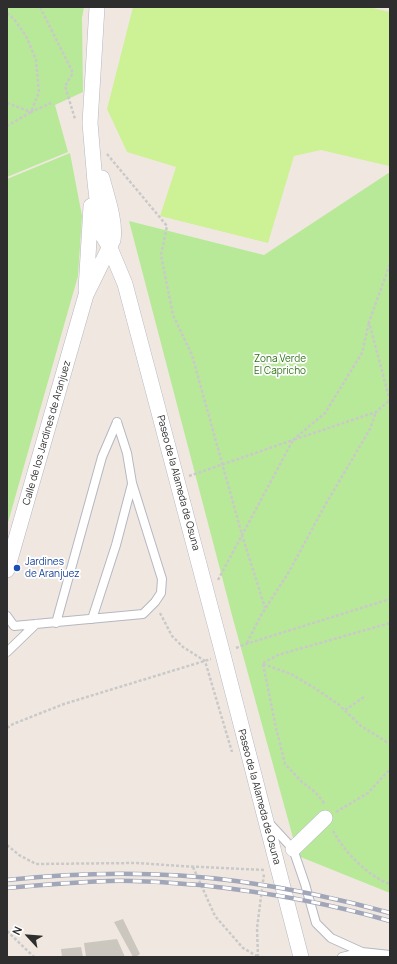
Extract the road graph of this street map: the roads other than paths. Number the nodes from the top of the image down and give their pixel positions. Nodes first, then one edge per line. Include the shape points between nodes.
1 (97, 7) edge
2 (99, 150) junction
3 (94, 182) junction
4 (110, 248) junction
5 (86, 295) junction
6 (132, 484) junction
7 (7, 570) edge
8 (7, 616) edge
9 (92, 619) junction
10 (56, 622) junction
11 (36, 624) junction
12 (7, 652) edge
13 (329, 816) road end
14 (265, 818) junction
15 (293, 849) junction
16 (362, 952) junction
17 (390, 955) edge
18 (301, 957) edge
19 (342, 957) edge

1 - 2 street, Paseo de la Alameda de Osuna via 90,123
2 - 3 street, Paseo de la Alameda de Osuna
2 - 4 street, Calle de los Jardines de Aranjuez via 95,152 115,233
3 - 4 street, Paseo de la Alameda de Osuna via 101,233
3 - 5 street, Calle de los Jardines de Aranjuez
4 - 5 street, Calle de los Jardines de Aranjuez
4 - 14 street, Paseo de la Alameda de Osuna via 125,284
5 - 7 street, Calle de los Jardines de Aranjuez
6 - 9 lane
6 - 9 lane via 162,579 161,593 144,614
6 - 10 lane via 127,453 117,422 102,457
8 - 11 lane via 14,626
9 - 10 lane
10 - 11 lane
11 - 12 lane
13 - 15 street
14 - 15 lane
14 - 18 street, Paseo de la Alameda de Osuna
15 - 16 lane via 316,923 331,938
16 - 17 lane
16 - 19 lane

